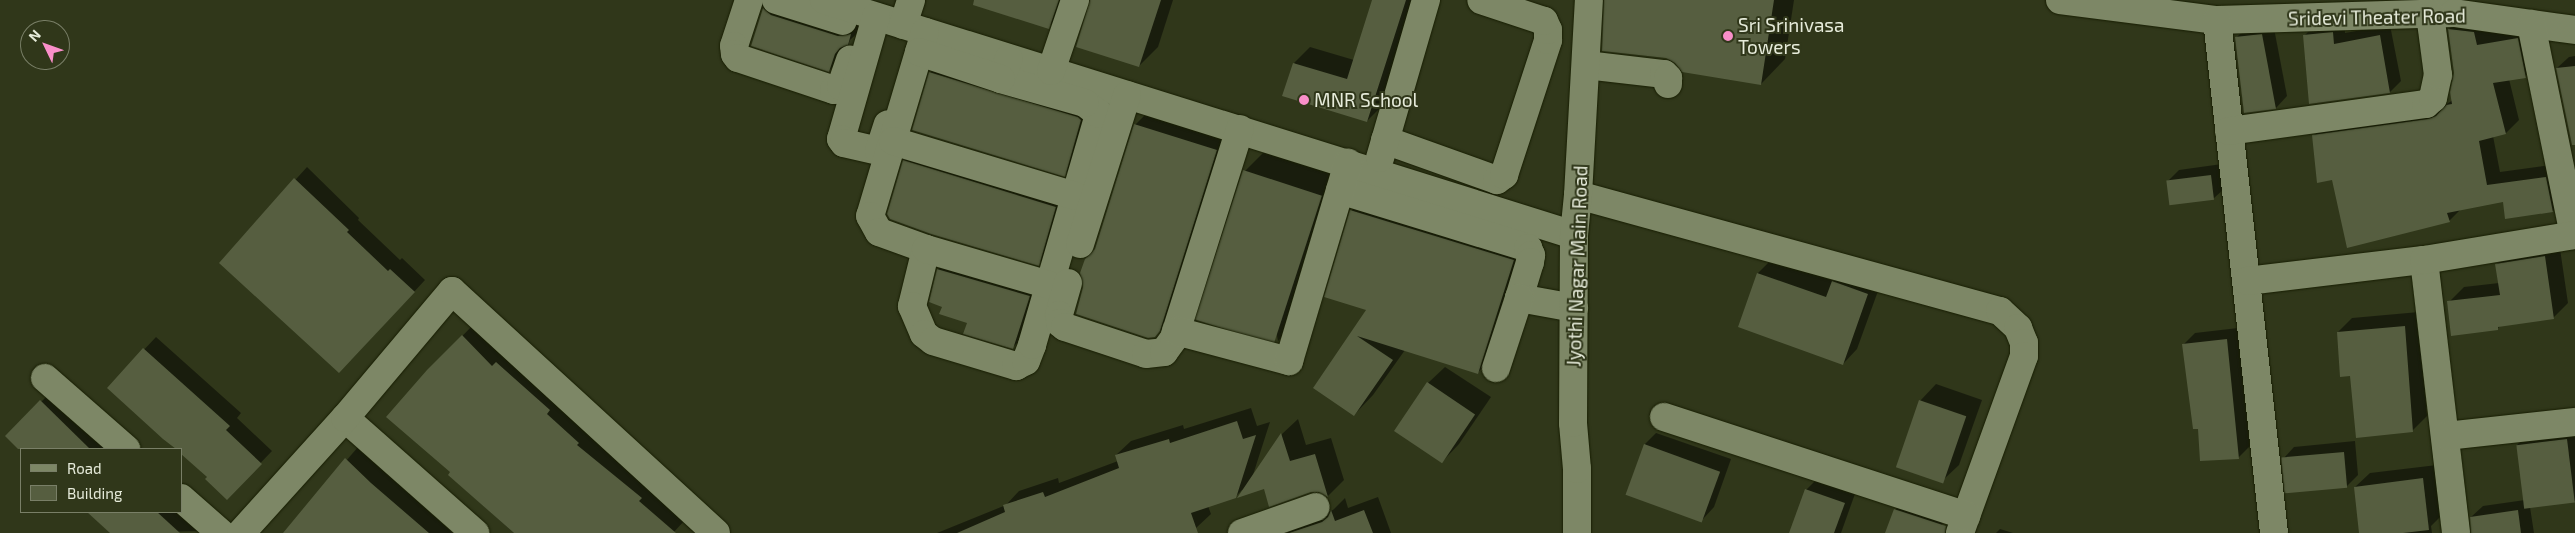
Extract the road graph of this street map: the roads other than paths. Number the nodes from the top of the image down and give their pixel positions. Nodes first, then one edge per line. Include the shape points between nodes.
1 (749, 0) edge
2 (776, 0) edge
3 (1075, 0) edge
4 (1426, 0) edge
5 (1481, 0) edge
6 (1589, 0) edge
7 (2060, 0) edge
8 (814, 4) edge
9 (2430, 14) junction
10 (2217, 20) junction
11 (895, 24) edge
12 (2531, 24) junction
13 (2575, 30) edge
14 (1586, 65) junction
15 (1005, 68) junction
16 (1051, 72) junction
17 (1668, 84) dead end
18 (1088, 94) junction
19 (1127, 95) junction
20 (1240, 129) junction
21 (2229, 131) junction
22 (893, 140) junction
23 (1385, 140) junction
24 (1348, 163) junction
25 (1376, 172) junction
26 (1340, 190) junction
27 (1578, 195) junction
28 (1075, 196) junction
29 (1574, 235) junction
30 (2574, 235) edge
31 (926, 249) junction
32 (2424, 260) junction
33 (2247, 280) junction
34 (1049, 285) junction
35 (1519, 298) junction
36 (1574, 308) junction
37 (1176, 330) junction
38 (1496, 368) dead end
39 (45, 378) dead end
40 (1664, 417) dead end
41 (345, 418) junction
42 (2575, 422) edge
43 (2446, 436) junction
44 (125, 448) edge
45 (182, 499) edge
46 (1316, 507) dead end
47 (1963, 524) edge
48 (222, 533) edge
49 (241, 533) edge
50 (475, 533) edge
51 (716, 533) edge
52 (1242, 533) edge
53 (1577, 533) edge
54 (2274, 533) edge
55 (2456, 533) edge

1 - 11 street via 734,46 738,58 830,89 842,86
2 - 8 street
3 - 16 street
4 - 23 street
5 - 23 street via 1544,21 1548,30 1548,40 1504,175 1497,180
6 - 14 street, Jyothi Nagar Main Road
7 - 10 street, Sridevi Theater Road
8 - 11 street
9 - 10 street, Sridevi Theater Road
9 - 12 street, Sridevi Theater Road via 2454,13
9 - 21 street via 2438,75 2433,98 2426,104
10 - 21 street
11 - 15 street
11 - 22 street
12 - 13 street, Sridevi Theater Road
12 - 30 street
14 - 17 street via 1664,74
14 - 27 street, Jyothi Nagar Main Road
15 - 16 street
15 - 18 street
16 - 18 street
18 - 19 street
18 - 28 street via 1099,114
19 - 20 street
19 - 37 street via 1058,315 1065,327 1146,354 1164,352
20 - 24 street
20 - 37 street
21 - 33 street
22 - 28 street
22 - 31 street via 870,216 879,232
23 - 25 street
24 - 25 street
24 - 26 street
25 - 29 street
26 - 35 street via 1528,248 1530,262
26 - 37 street via 1289,361
27 - 29 street, Jyothi Nagar Main Road
27 - 47 street via 2000,311 2018,328 2024,343 2024,356
28 - 34 street
29 - 36 street, Jyothi Nagar Main Road
30 - 32 street
31 - 34 street
31 - 34 street via 912,306 924,334 933,341 1016,366 1026,361
32 - 33 street
32 - 43 street
33 - 54 street
35 - 36 street
35 - 38 street
36 - 53 street, Jyothi Nagar Main Road via 1573,423
39 - 44 street
40 - 47 street
41 - 49 street
41 - 50 street
41 - 51 street via 452,291
42 - 43 street
43 - 55 street
45 - 48 street
46 - 52 street

